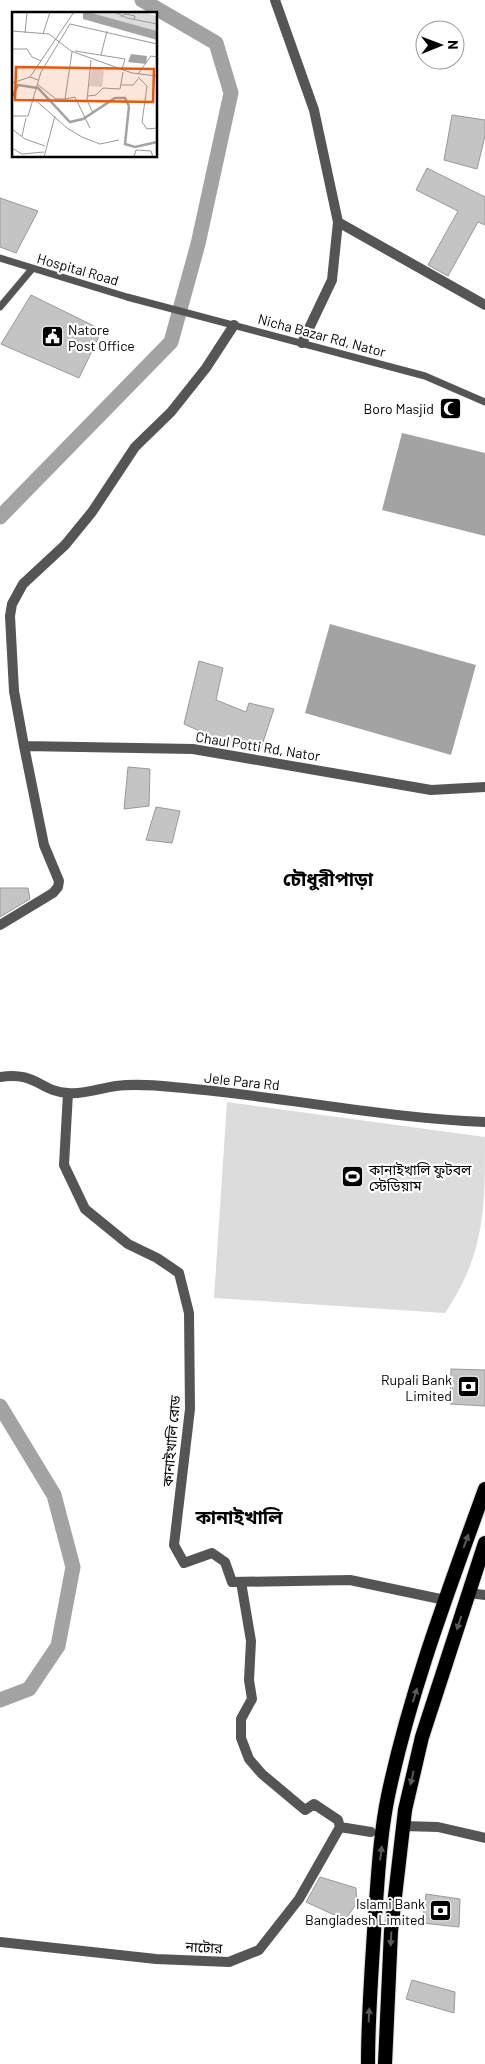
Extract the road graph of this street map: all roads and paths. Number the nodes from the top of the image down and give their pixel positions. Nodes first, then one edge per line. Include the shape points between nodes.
1 (275, 0) edge
2 (338, 222) junction
3 (0, 258) edge
4 (32, 269) junction
5 (149, 302) joint
6 (485, 305) edge
7 (0, 307) edge
8 (234, 325) junction
9 (302, 343) junction
10 (485, 402) edge
11 (24, 746) junction
12 (485, 786) edge
13 (0, 925) edge
14 (0, 1077) edge
15 (68, 1094) junction
16 (485, 1122) edge
17 (485, 1489) edge
18 (485, 1543) edge
19 (240, 1582) junction
20 (469, 1593) junction
21 (485, 1595) edge
22 (445, 1600) junction
23 (403, 1826) junction
24 (340, 1827) junction
25 (370, 1832) dead end
26 (485, 1838) edge
27 (0, 1942) edge
28 (368, 2064) edge
29 (385, 2064) edge

1 - 2 street via 314,110
2 - 6 street
2 - 9 street via 332,280
3 - 4 lane, Hospital Road
4 - 5 lane, Hospital Road
4 - 7 lane
5 - 8 lane, Nicha Bazar Rd, Nator
8 - 9 lane, Nicha Bazar Rd, Nator
8 - 11 street via 206,368 171,412 135,447 92,512 65,545 23,584 12,604 13,683
9 - 10 lane, Nicha Bazar Rd, Nator via 425,376
11 - 12 street, Chaul Potti Rd, Nator via 193,749 431,790
11 - 13 street via 44,845 59,880 53,893
14 - 15 street, Jele Para Rd via 12,1074 31,1077
15 - 16 street, Jele Para Rd via 119,1085 183,1088 437,1120
15 - 19 street, কানাইখালি রোড via 64,1165 85,1209 128,1244 179,1273 189,1313 190,1409 174,1545 184,1563 212,1553 225,1562 232,1582
22 -> 17 highway
18 - 20 highway
19 - 22 street via 350,1580
19 - 24 street via 251,1641 249,1680 252,1699 241,1719 241,1738 249,1759 305,1810 314,1804 338,1820
20 - 21 street
20 -> 23 highway via 422,1737
28 -> 22 highway via 368,2016 378,1877 388,1797 404,1732
23 - 26 street via 438,1827
23 -> 29 highway via 391,1931
24 - 25 street
24 - 27 street, নাটোর via 299,1899 259,1950 229,1962 156,1959

